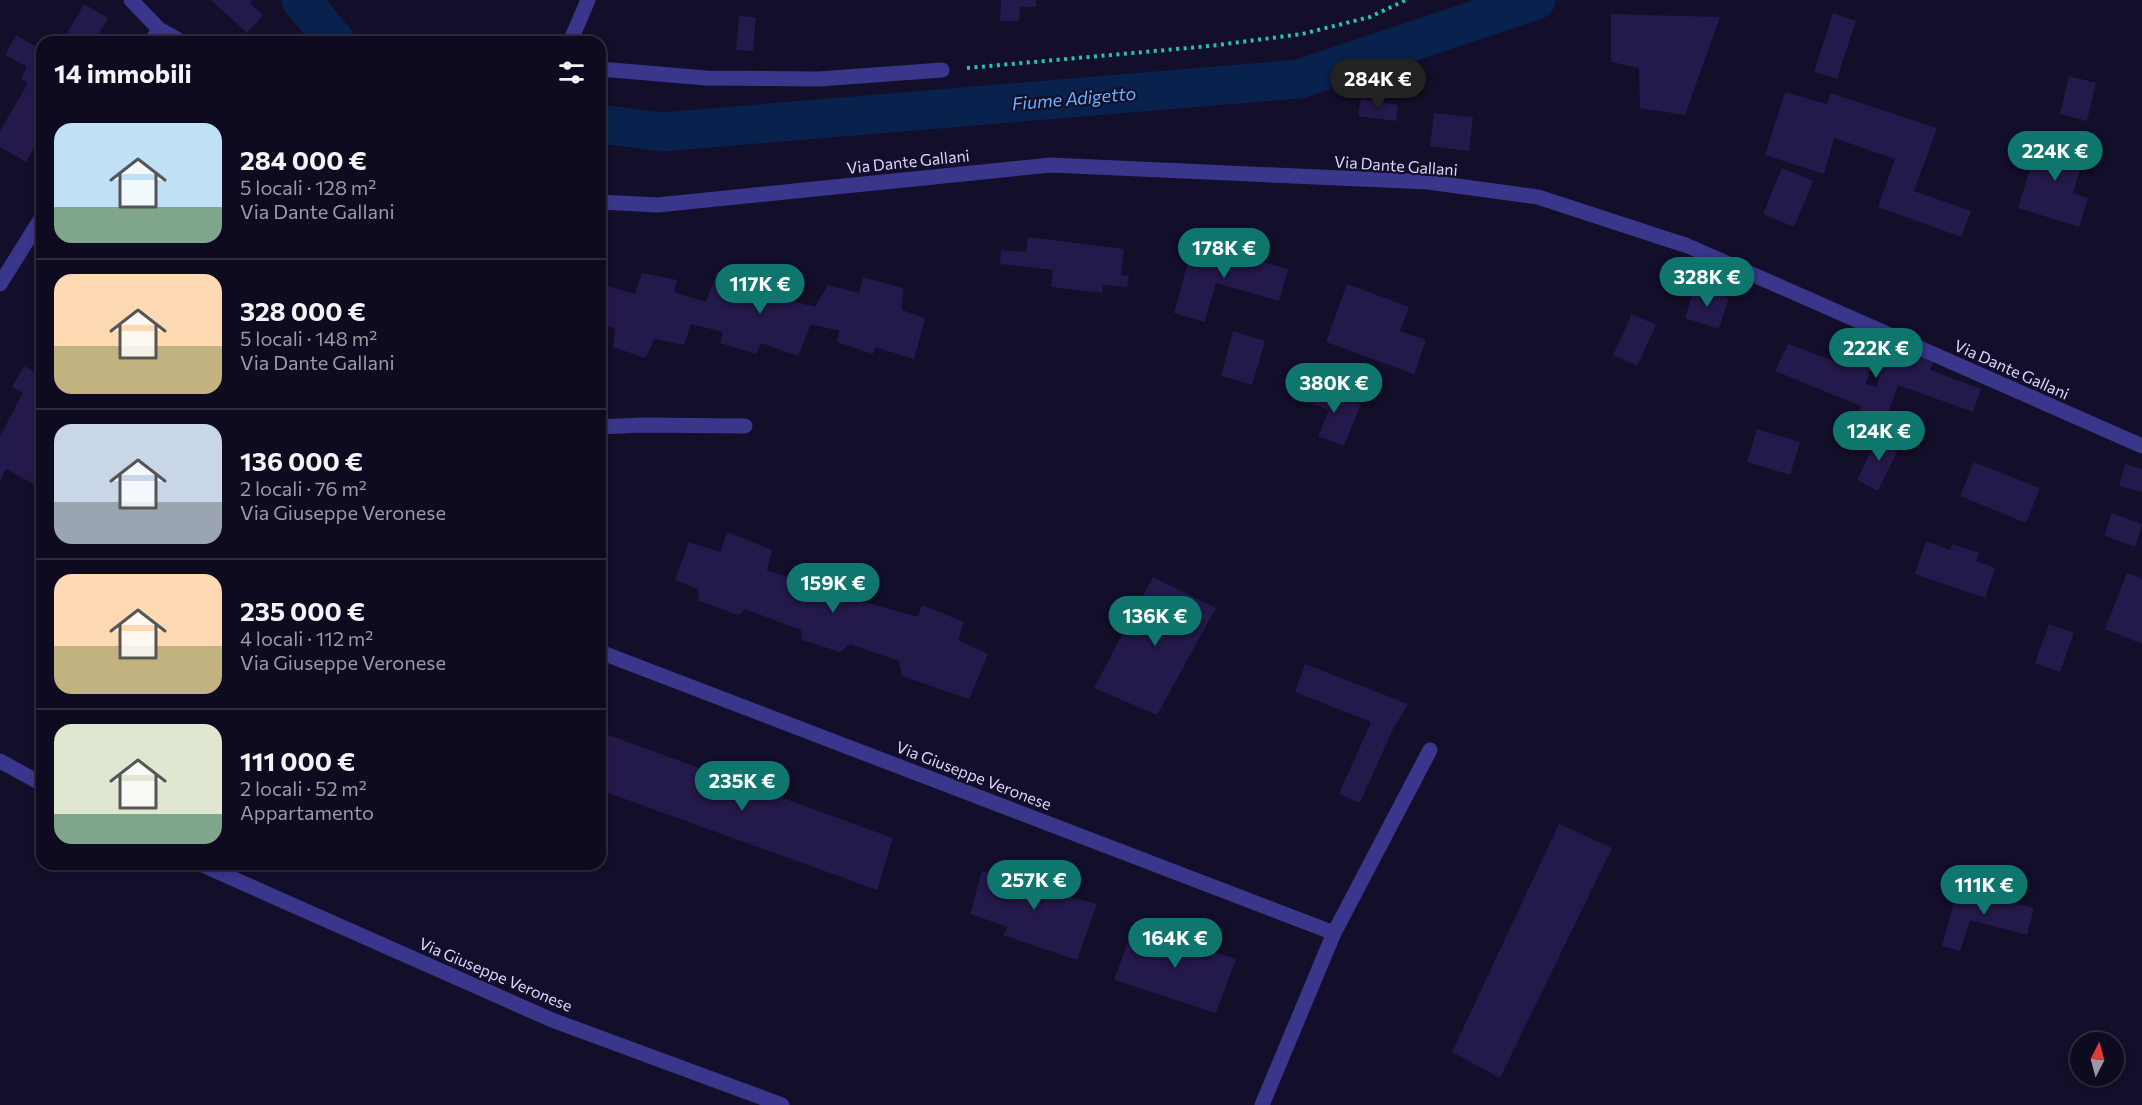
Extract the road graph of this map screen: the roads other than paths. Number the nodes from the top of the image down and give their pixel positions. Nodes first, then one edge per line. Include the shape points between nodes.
1 (131, 0) edge
2 (588, 0) edge
3 (155, 36) edge
4 (573, 36) edge
5 (606, 70) edge
6 (942, 70) road end
7 (606, 202) edge
8 (36, 227) edge
9 (0, 284) edge
10 (745, 426) dead end
11 (606, 427) edge
12 (2142, 446) edge
13 (606, 654) edge
14 (1430, 750) dead end
15 (0, 761) edge
16 (36, 781) edge
17 (214, 870) edge
18 (1334, 933) junction
19 (782, 1105) edge
20 (1262, 1105) edge

1 - 3 street
2 - 4 street
5 - 6 street via 706,78 819,79
7 - 12 street, Via Dante Gallani via 657,205 1051,165 1428,183 1538,197 1688,246
8 - 9 street
10 - 11 street
13 - 18 street, Via Giuseppe Veronese
14 - 18 street
15 - 16 street
17 - 19 street, Via Giuseppe Veronese via 552,1020
18 - 20 street

